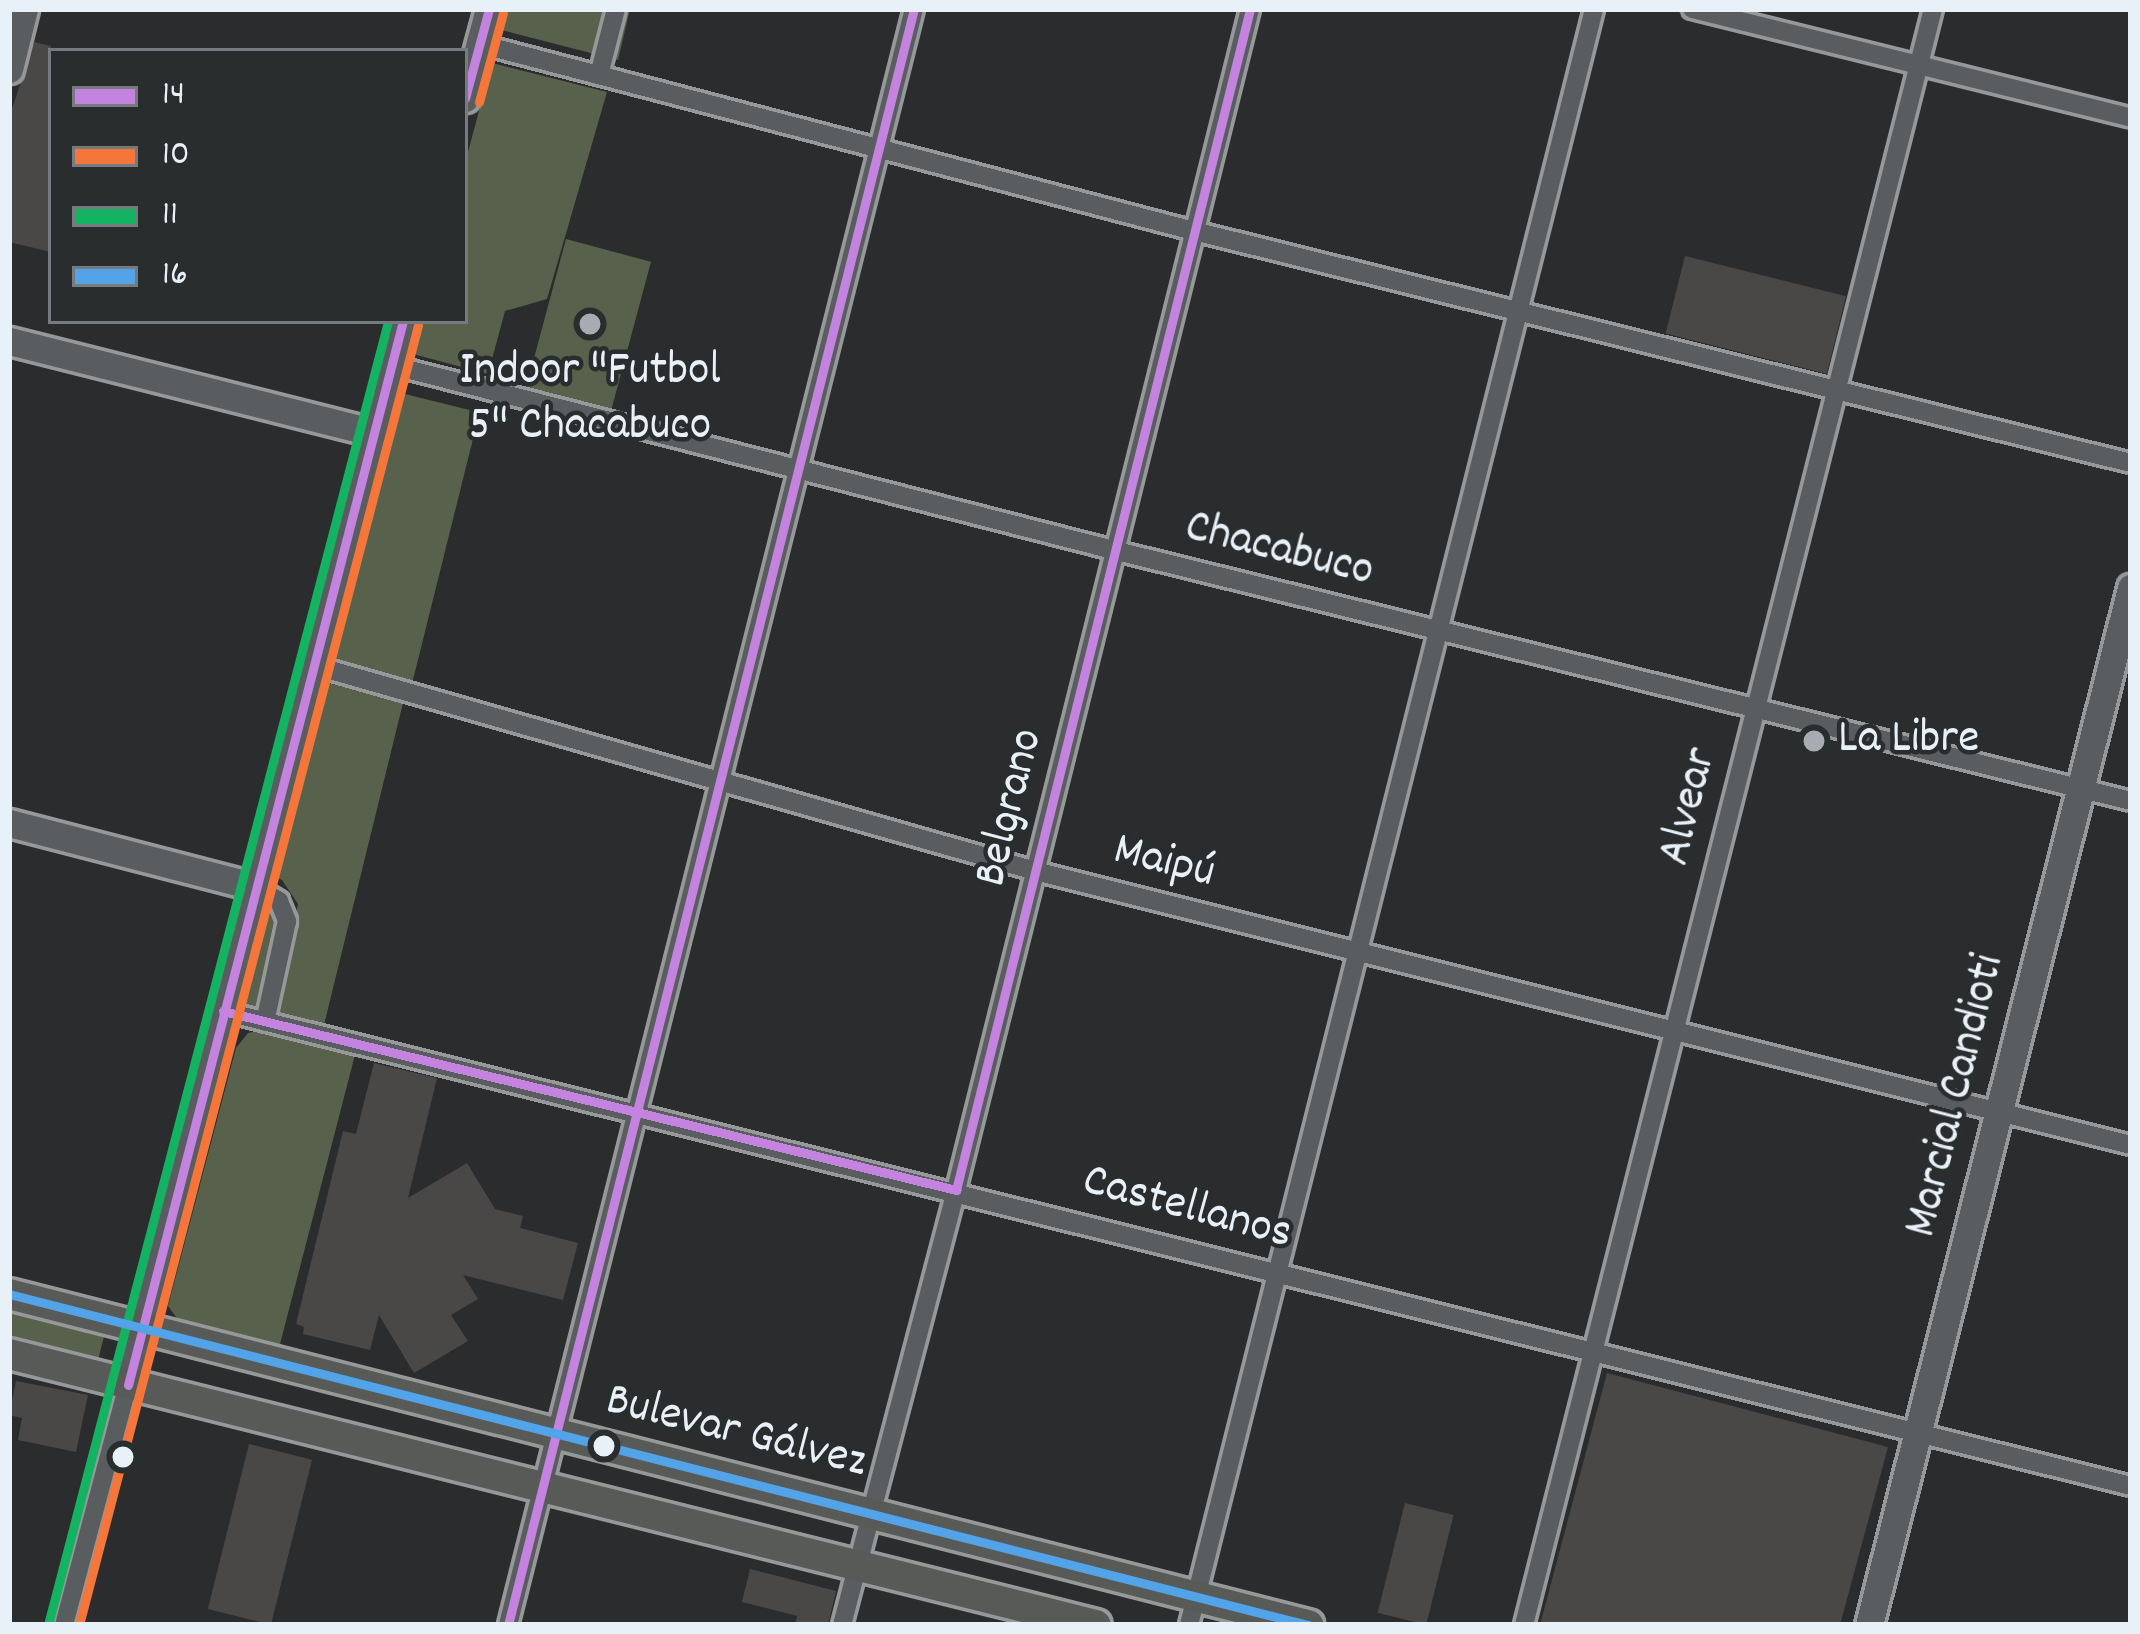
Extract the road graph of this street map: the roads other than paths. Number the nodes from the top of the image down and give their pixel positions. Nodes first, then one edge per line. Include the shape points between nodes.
1 (24, 9) edge
2 (489, 9) edge
3 (616, 9) edge
4 (914, 9) edge
5 (1250, 9) edge
6 (1594, 9) edge
7 (1692, 9) edge
8 (1933, 9) edge
9 (480, 44) junction
10 (1919, 64) junction
11 (9, 69) edge
12 (599, 75) junction
13 (468, 87) edge
14 (2131, 118) edge
15 (875, 148) junction
16 (1194, 232) junction
17 (1518, 312) junction
18 (403, 324) edge
19 (9, 341) edge
20 (392, 364) junction
21 (1835, 390) junction
22 (372, 432) junction
23 (2131, 463) edge
24 (796, 468) junction
25 (1117, 551) junction
26 (2131, 588) edge
27 (1438, 630) junction
28 (316, 666) junction
29 (1755, 710) junction
30 (718, 784) junction
31 (2080, 788) junction
32 (2131, 801) edge
33 (9, 823) edge
34 (1035, 872) junction
35 (256, 887) junction
36 (1358, 950) junction
37 (223, 1011) junction
38 (265, 1022) junction
39 (1674, 1028) junction
40 (636, 1111) junction
41 (2000, 1113) junction
42 (2131, 1145) edge
43 (956, 1190) junction
44 (1276, 1273) junction
45 (9, 1294) edge
46 (142, 1328) junction
47 (1594, 1353) junction
48 (9, 1354) edge
49 (128, 1385) junction
50 (1917, 1432) junction
51 (554, 1436) junction
52 (542, 1485) junction
53 (2131, 1486) edge
54 (870, 1512) junction
55 (857, 1564) junction
56 (1192, 1611) edge
57 (64, 1625) edge
58 (508, 1625) edge
59 (842, 1625) edge
60 (1096, 1625) edge
61 (1308, 1625) edge
62 (1524, 1625) edge
63 (1868, 1625) edge

1 - 11 street
2 - 9 street
3 - 12 street
4 - 15 street
5 - 16 street, Belgrano
6 - 17 street
7 - 10 street
8 - 10 street, Alvear
9 - 12 street
9 - 13 street
10 - 14 street
10 - 21 street, Alvear
12 - 15 street
15 - 16 street
15 - 24 street
16 - 17 street
16 - 25 street, Belgrano
17 - 21 street
17 - 27 street
18 - 20 street
19 - 22 street
20 - 22 street
20 - 24 street, Chacabuco
21 - 23 street
21 - 29 street, Alvear
22 - 28 street
24 - 25 street, Chacabuco
24 - 30 street
25 - 27 street, Chacabuco
25 - 34 street, Belgrano
26 - 31 street, Marcial Candioti
27 - 29 street, Chacabuco
27 - 36 street
28 - 30 street, Maipú
28 - 35 street
29 - 31 street, Chacabuco
29 - 39 street, Alvear
30 - 34 street, Maipú
30 - 40 street
31 - 32 street, Chacabuco
31 - 41 street, Marcial Candioti
33 - 35 street
34 - 36 street, Maipú
34 - 43 street, Belgrano
35 - 37 street
35 - 38 street via 279,901 287,921
36 - 39 street, Maipú
36 - 44 street
37 - 38 street, Castellanos
37 - 46 street
38 - 40 street, Castellanos
39 - 41 street, Maipú
39 - 47 street, Alvear
40 - 43 street, Castellanos
40 - 51 street
41 - 42 street, Maipú
41 - 50 street, Marcial Candioti
43 - 44 street, Castellanos
43 - 54 street, Belgrano
44 - 47 street, Castellanos
44 - 56 street
45 - 46 main road, Bulevar Gálvez
46 - 49 street
46 - 51 main road, Bulevar Gálvez
47 - 50 street, Castellanos
47 - 62 street, Alvear
48 - 49 main road, Bulevar Gálvez
49 - 52 main road, Bulevar Gálvez
49 - 57 street
50 - 53 street, Castellanos
50 - 63 street, Marcial Candioti
51 - 52 street
51 - 54 main road, Bulevar Gálvez
52 - 55 main road, Bulevar Gálvez
52 - 58 street
54 - 55 street, Belgrano
54 - 56 main road, Bulevar Gálvez
55 - 59 street, Belgrano
55 - 60 main road, Bulevar Gálvez
56 - 61 main road, Bulevar Gálvez

